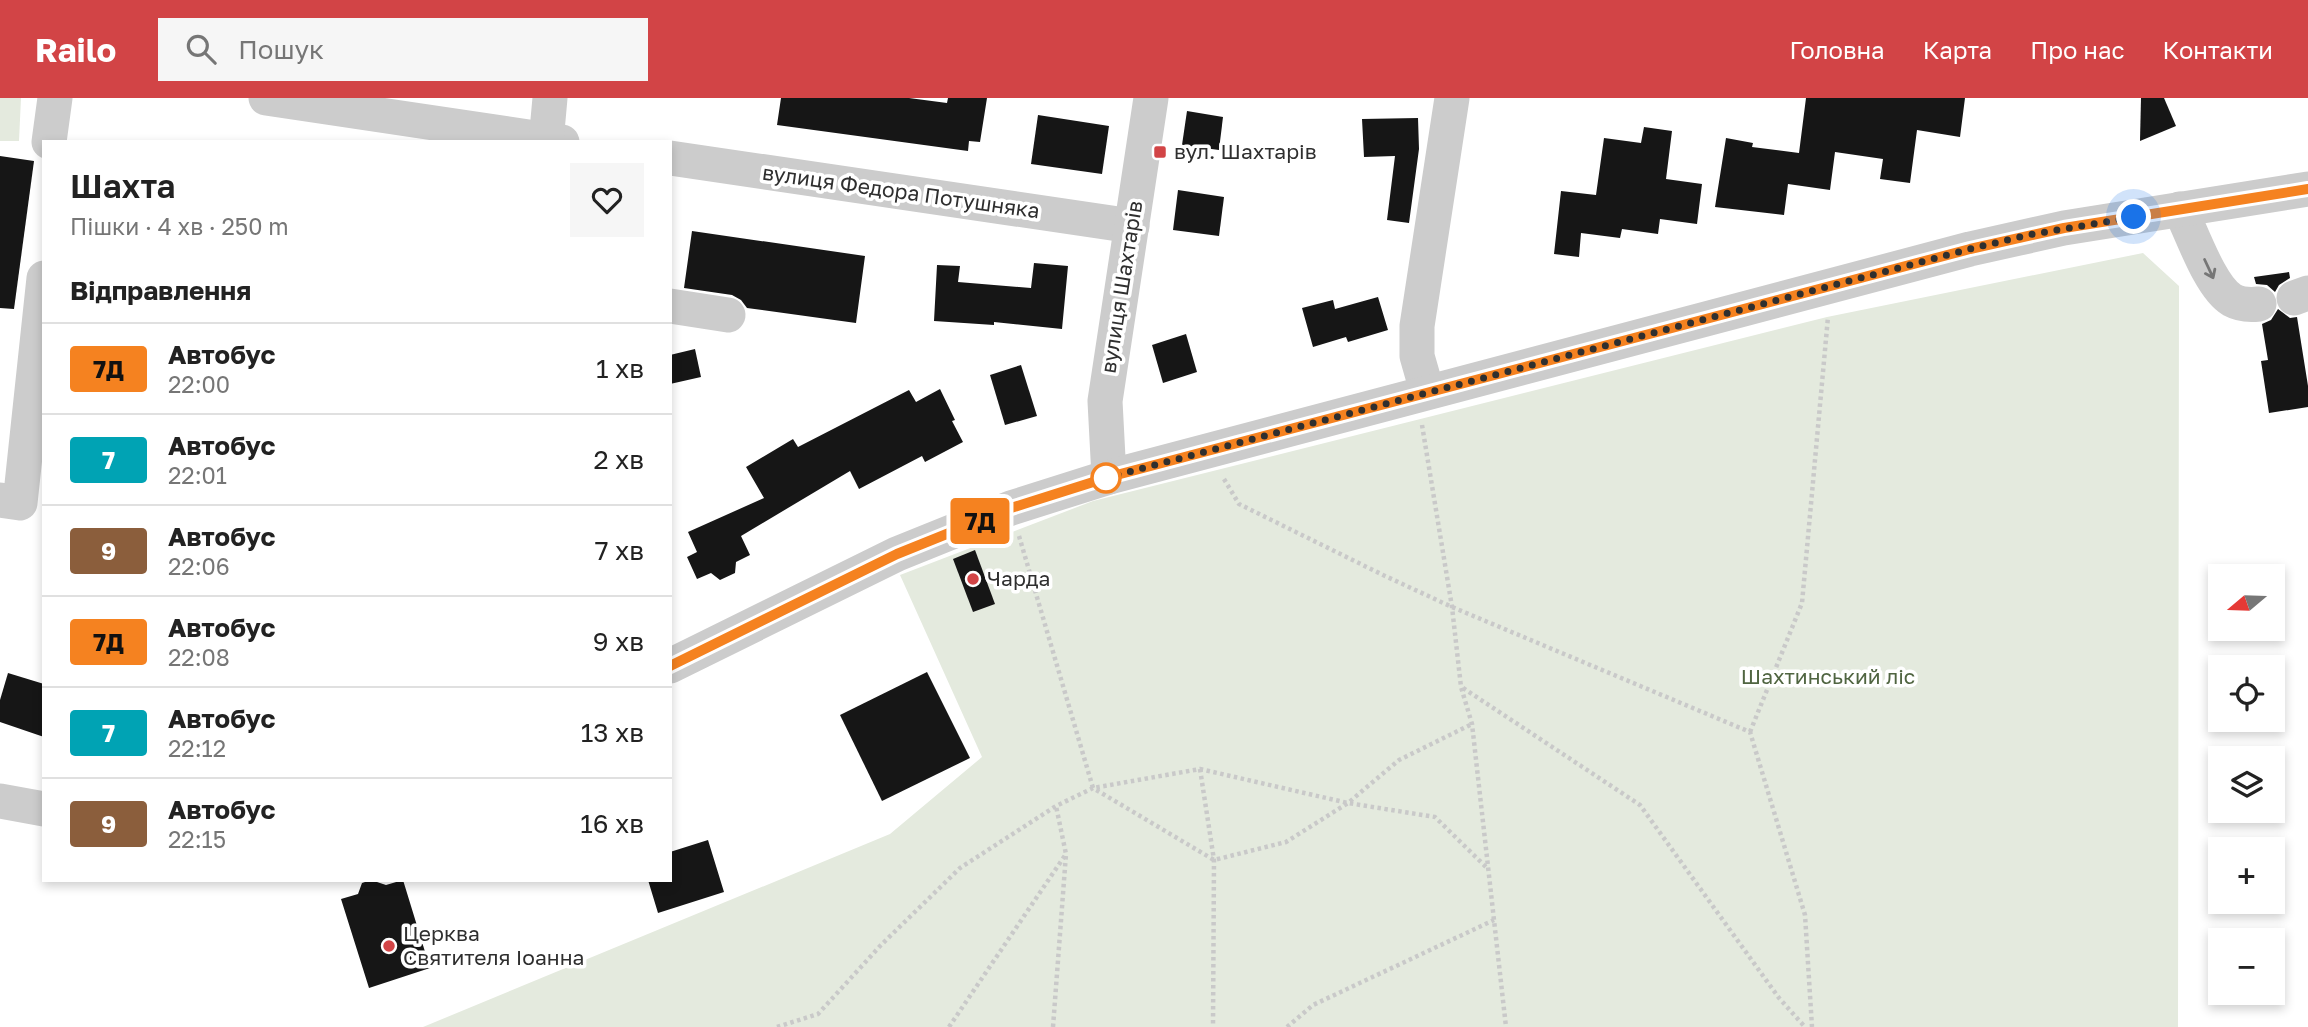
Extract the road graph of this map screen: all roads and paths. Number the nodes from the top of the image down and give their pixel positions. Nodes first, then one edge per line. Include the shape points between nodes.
1 (55, 98) edge
2 (266, 98) edge
3 (550, 98) edge
4 (1151, 98) edge
5 (1452, 98) edge
6 (49, 140) edge
7 (544, 140) edge
8 (551, 140) edge
9 (672, 158) edge
10 (2308, 189) edge
11 (2180, 209) junction
12 (1132, 226) junction
13 (1830, 285) junction
14 (42, 297) edge
15 (2259, 304) dead end
16 (672, 306) edge
17 (728, 315) dead end
18 (1424, 407) junction
19 (1206, 452) junction
20 (1109, 477) junction
21 (0, 500) edge
22 (1011, 508) junction
23 (1452, 607) junction
24 (672, 665) edge
25 (1461, 687) junction
26 (1472, 724) junction
27 (1750, 732) junction
28 (1200, 769) junction
29 (1093, 788) junction
30 (0, 801) edge
31 (1348, 803) junction
32 (1056, 806) junction
33 (42, 809) edge
34 (1066, 853) junction
35 (1213, 860) junction
36 (1488, 869) junction
37 (1494, 920) junction
38 (1052, 1026) edge
39 (777, 1027) edge
40 (949, 1027) edge
41 (1213, 1027) edge
42 (1287, 1027) edge
43 (1506, 1027) edge
44 (1805, 1027) edge
45 (1812, 1027) edge

1 - 6 street
2 - 7 street
3 - 8 street
4 - 12 street, вулиця Шахтарів
5 - 18 street via 1417,326
9 - 12 street, вулиця Федора Потушняка
10 - 11 street
11 - 13 street via 2028,235
11 -> 15 street via 2214,281 2231,299
12 - 20 street, вулиця Шахтарів via 1105,401
13 - 18 street
13 - 27 path via 1802,603
14 - 21 street via 20,503
16 - 17 street
18 - 19 street
18 - 23 path
19 - 20 street
19 - 23 path via 1239,504
20 - 22 street
22 - 24 street via 897,554
22 - 29 path
23 - 25 path
23 - 27 path
25 - 26 path
25 - 44 path via 1640,805 1779,998
26 - 31 path via 1399,760
26 - 36 path
27 - 45 path via 1805,915
28 - 29 path
28 - 31 path
28 - 35 path
29 - 32 path
29 - 35 path
30 - 33 street
31 - 35 path via 1286,842
31 - 36 path via 1435,817
32 - 34 path
32 - 39 path via 960,868 818,1014
34 - 38 path
34 - 40 path
35 - 41 path
36 - 37 path
37 - 42 path via 1313,1005
37 - 43 path

